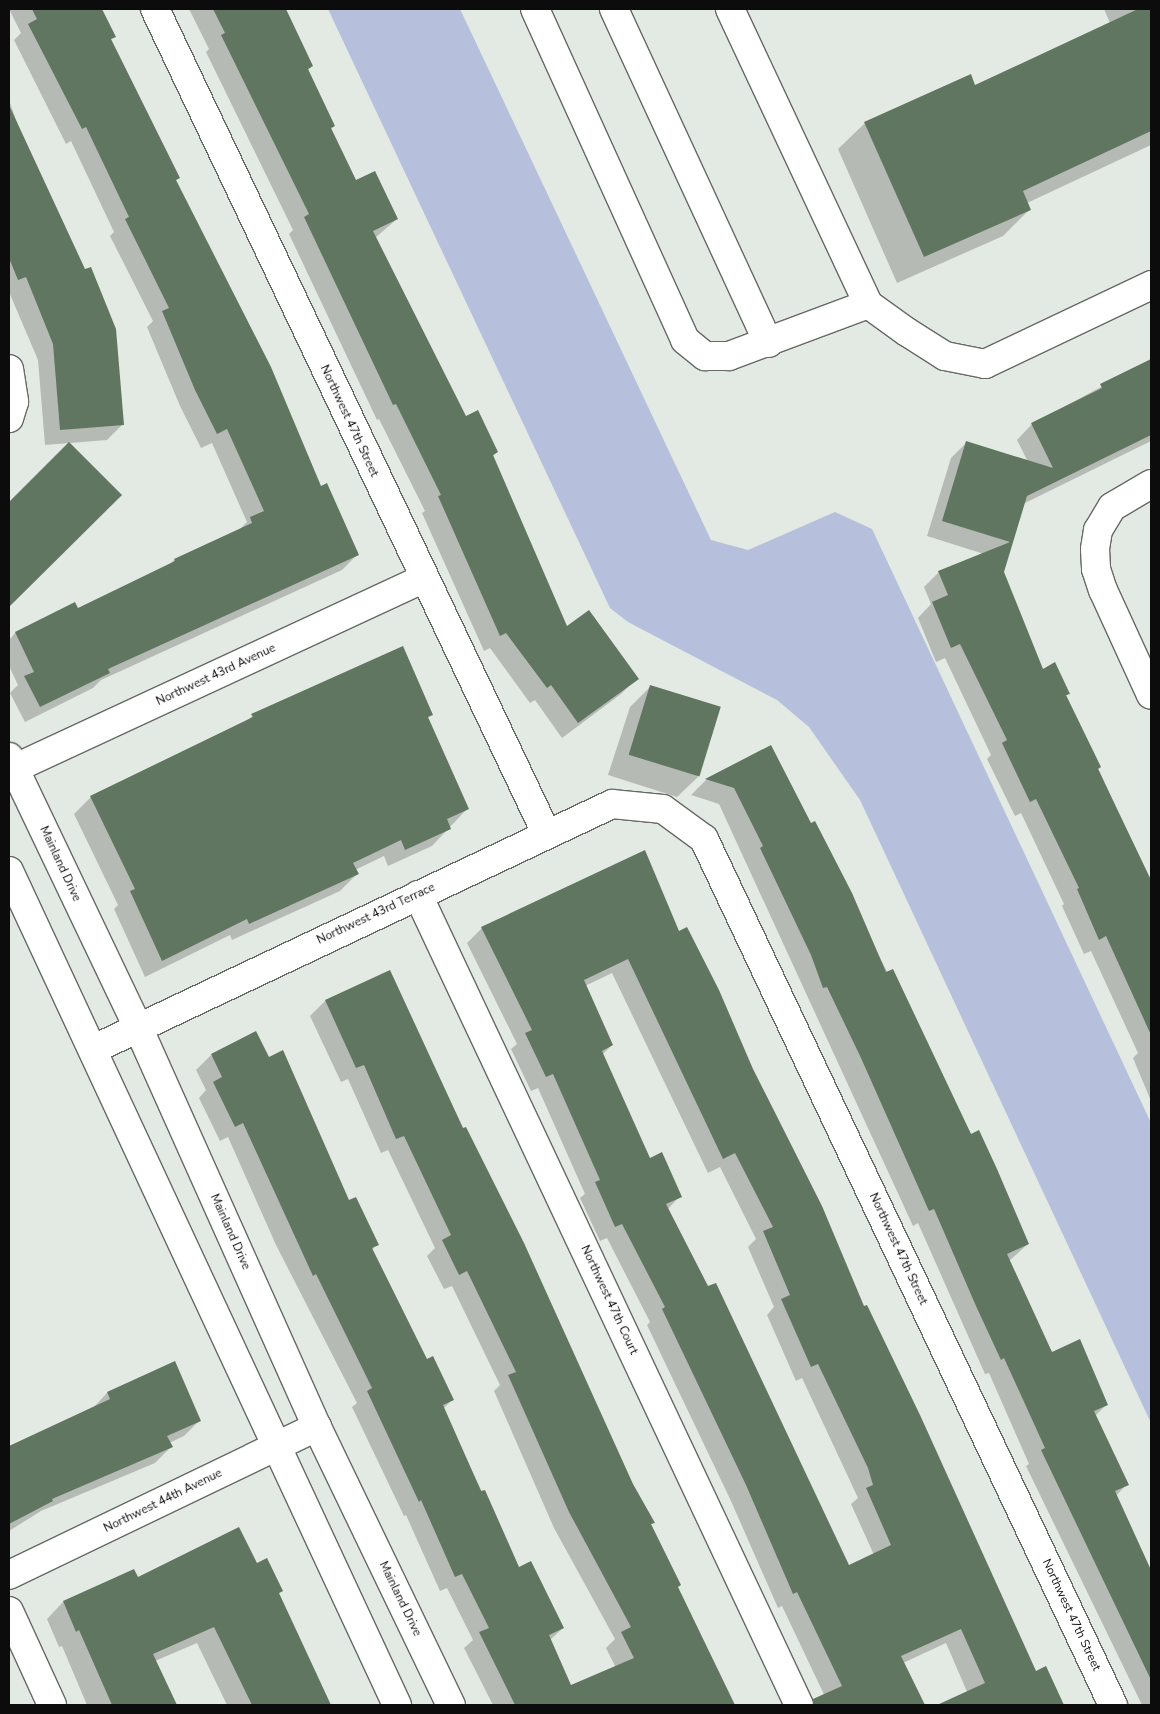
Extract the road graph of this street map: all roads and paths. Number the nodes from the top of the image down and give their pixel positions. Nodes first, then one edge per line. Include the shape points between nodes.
1 (155, 9) edge
2 (535, 9) edge
3 (614, 9) edge
4 (730, 9) edge
5 (1151, 285) edge
6 (868, 304) junction
7 (768, 344) junction
8 (9, 369) edge
9 (9, 418) edge
10 (1151, 484) edge
11 (423, 579) junction
12 (1151, 696) edge
13 (11, 766) edge
14 (663, 809) joint
15 (546, 833) junction
16 (9, 871) edge
17 (418, 895) junction
18 (138, 1027) junction
19 (94, 1049) junction
20 (317, 1427) junction
21 (276, 1447) junction
22 (9, 1575) edge
23 (9, 1611) edge
24 (52, 1705) edge
25 (397, 1705) edge
26 (452, 1705) edge
27 (799, 1705) edge
28 (1114, 1705) edge

1 - 11 street, Northwest 47th Street
2 - 7 street via 685,340 705,356 729,356
3 - 7 street
4 - 6 street
5 - 6 street via 984,364 945,356
6 - 7 street
8 - 9 street via 14,402
10 - 12 street via 1121,500 1103,517 1096,540 1096,569
11 - 13 street, Northwest 43rd Avenue
11 - 15 street, Northwest 47th Street
13 - 18 street, Mainland Drive
14 - 15 street, Northwest 43rd Terrace via 612,804
14 - 28 street, Northwest 47th Street via 704,839
15 - 17 street, Northwest 43rd Terrace
16 - 19 street
17 - 18 street, Northwest 43rd Terrace
17 - 27 street, Northwest 47th Court
18 - 19 street, Northwest 43rd Terrace
18 - 20 street, Mainland Drive
19 - 21 street
20 - 21 street, Northwest 44th Avenue
20 - 26 street, Mainland Drive
21 - 22 street, Northwest 44th Avenue
21 - 25 street
23 - 24 street

